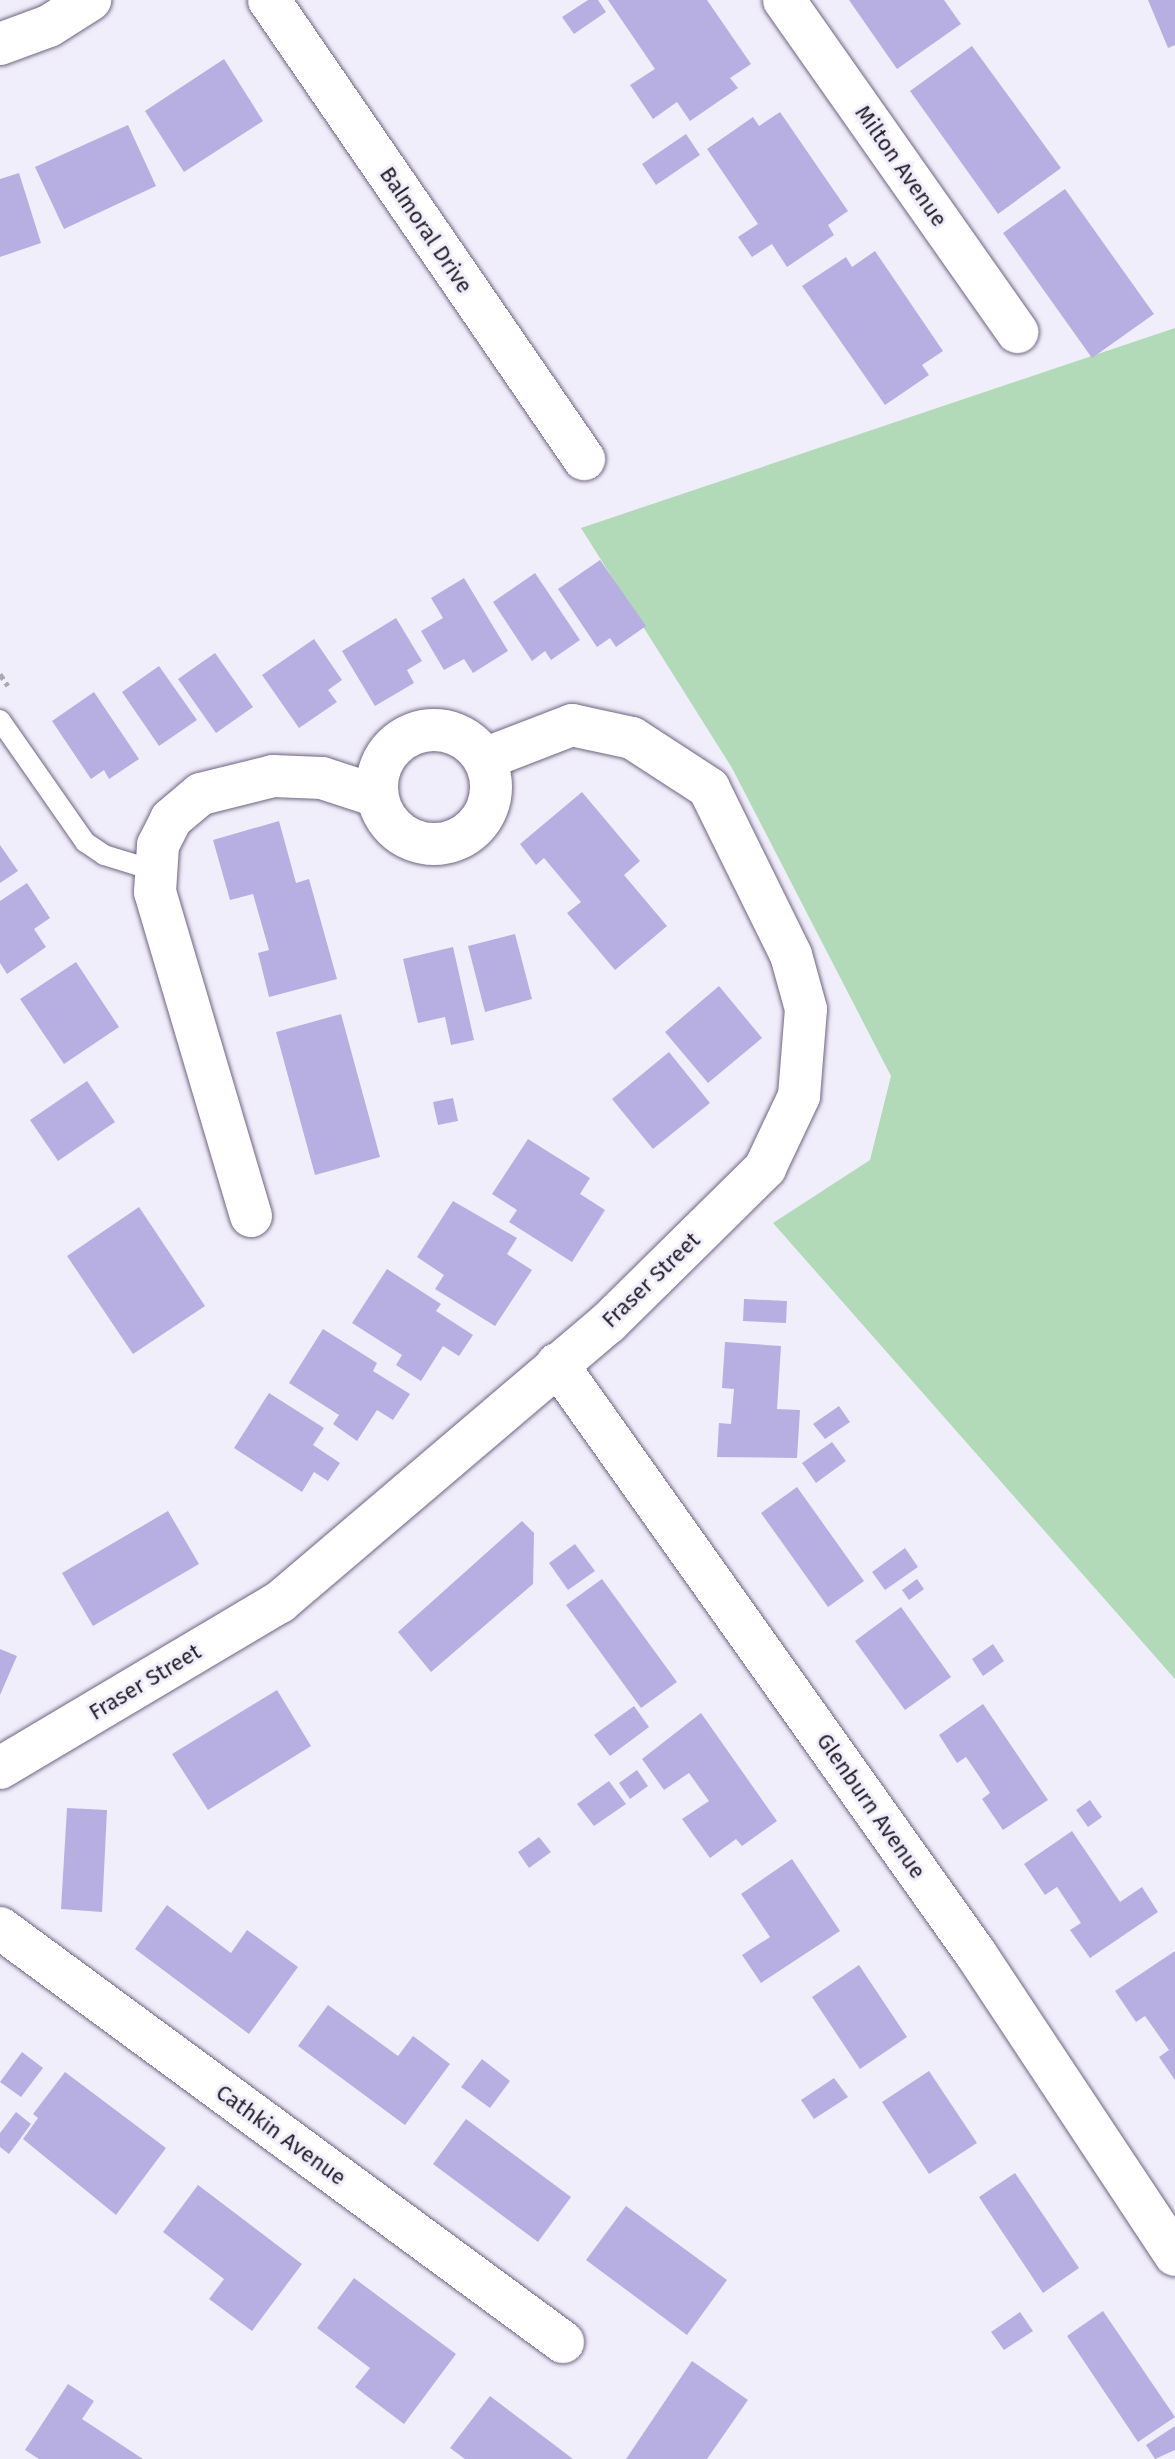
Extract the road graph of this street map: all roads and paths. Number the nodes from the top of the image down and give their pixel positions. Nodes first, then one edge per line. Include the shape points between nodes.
1 (90, 0) edge
2 (269, 0) edge
3 (784, 0) edge
4 (0, 44) edge
5 (1017, 332) dead end
6 (584, 459) dead end
7 (0, 720) edge
8 (484, 759) junction
9 (377, 796) junction
10 (156, 871) junction
11 (251, 1216) dead end
12 (557, 1364) junction
13 (0, 1768) edge
14 (0, 1928) edge
15 (1175, 2255) edge
16 (563, 2342) dead end

1 - 4 street via 49,26
2 - 6 street, Balmoral Drive
3 - 5 street, Milton Avenue
7 - 10 lane via 85,842 104,855
8 - 9 street via 465,739 447,732 410,735 383,760
8 - 9 street via 491,787 488,806 466,836 449,843 411,840 395,830
8 - 12 street, Fraser Street via 572,725 632,738 709,788 791,955 806,1009 799,1096 765,1168 608,1323
9 - 10 street via 322,778 273,776 201,794 171,819 158,845
10 - 11 street via 155,892
12 - 13 street, Fraser Street via 280,1602
12 - 15 street, Glenburn Avenue via 976,1954
14 - 16 street, Cathkin Avenue

